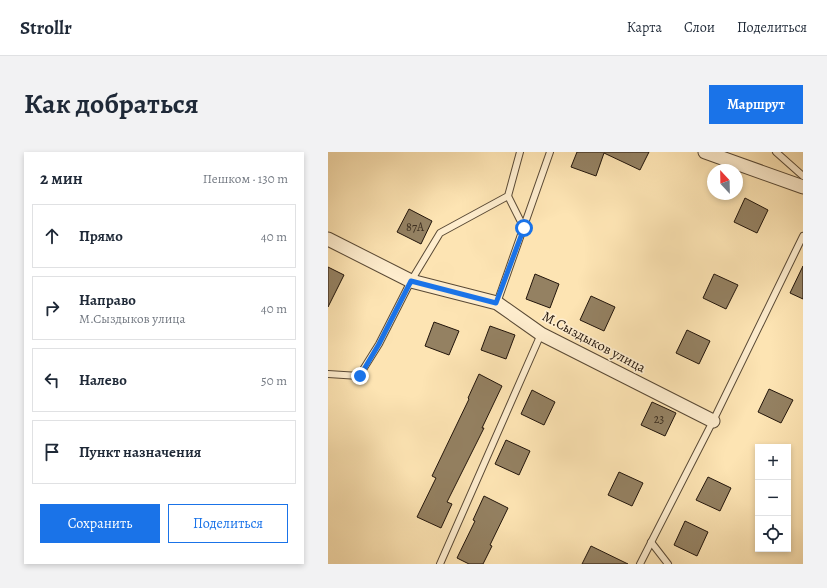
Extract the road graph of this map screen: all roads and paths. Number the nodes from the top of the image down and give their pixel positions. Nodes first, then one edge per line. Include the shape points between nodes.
1 (520, 152) edge
2 (550, 152) edge
3 (705, 152) edge
4 (776, 152) edge
5 (803, 176) edge
6 (803, 187) edge
7 (508, 196) junction
8 (524, 228) junction
9 (803, 236) edge
10 (328, 239) edge
11 (411, 281) junction
12 (496, 303) junction
13 (541, 334) junction
14 (328, 374) edge
15 (713, 421) junction
16 (652, 542) junction
17 (440, 564) edge
18 (640, 564) edge
19 (668, 564) edge

1 - 7 lane
2 - 8 lane
3 - 6 street
4 - 5 lane
7 - 8 lane
7 - 11 lane via 440,233
8 - 12 lane
9 - 15 lane
10 - 11 street, М.Сыздыков улица
11 - 12 street, М.Сыздыков улица
11 - 14 lane via 360,376
12 - 13 street, М.Сыздыков улица
13 - 15 street, М.Сыздыков улица
13 - 17 lane
15 - 16 lane
16 - 18 lane
16 - 19 lane

